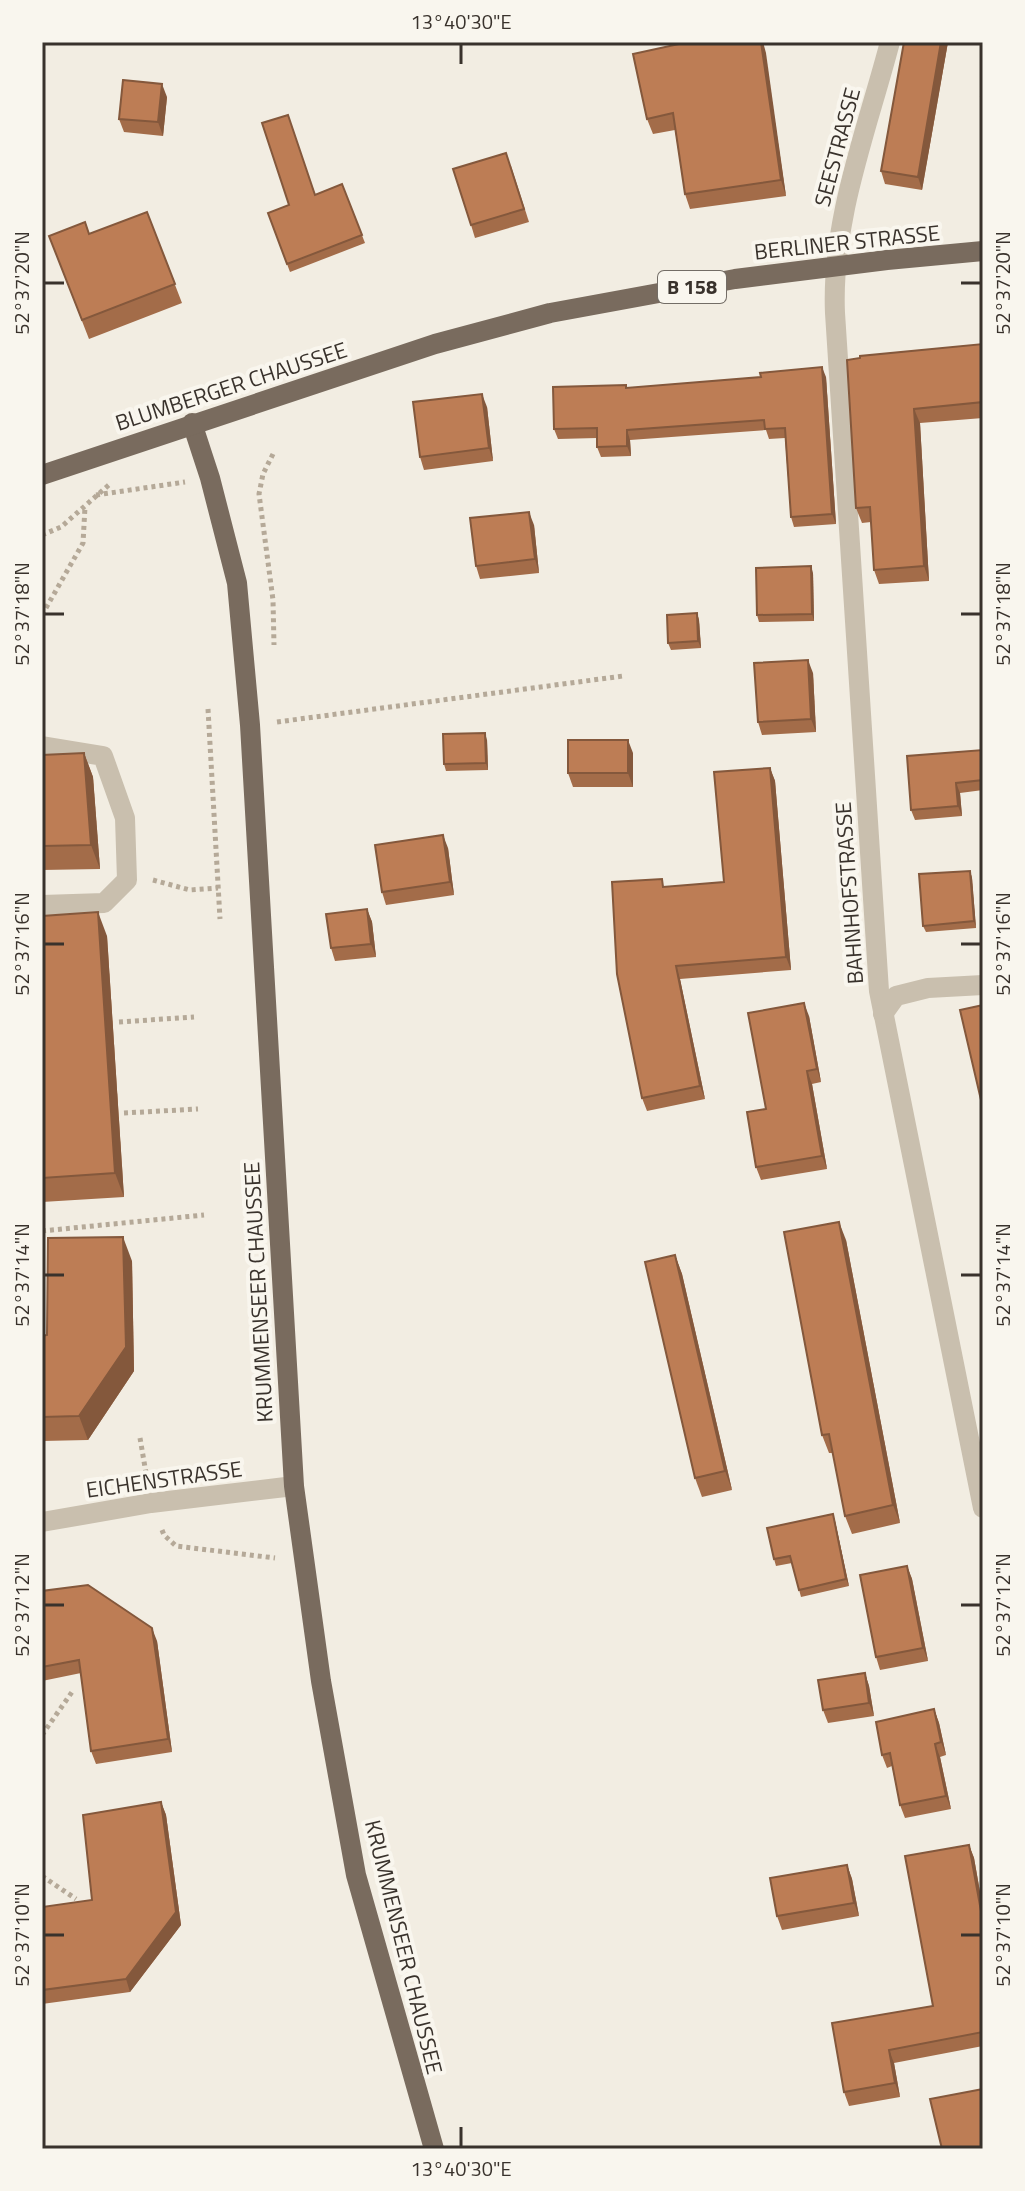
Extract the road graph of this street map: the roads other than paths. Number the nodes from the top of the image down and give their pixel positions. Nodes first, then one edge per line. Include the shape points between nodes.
1 (890, 42) edge
2 (983, 251) edge
3 (835, 266) junction
4 (435, 344) joint
5 (192, 423) junction
6 (42, 475) edge
7 (42, 746) edge
8 (42, 905) edge
9 (983, 985) edge
10 (883, 1014) junction
11 (294, 1486) junction
12 (983, 1508) edge
13 (42, 1522) edge
14 (434, 2149) edge

1 - 3 street, SEESTRASSE via 841,224
2 - 3 main road, BERLINER STRASSE / B 158
3 - 4 main road, BERLINER STRASSE / B 158 via 566,310
3 - 10 street, BAHNHOFSTRASSE
4 - 5 main road, BLUMBERGER CHAUSSEE / B 158
5 - 6 main road, BLUMBERGER CHAUSSEE / B 158
5 - 11 main road, KRUMMENSEER CHAUSSEE via 237,583 250,725
7 - 8 street via 103,756 125,818 127,880 104,903
9 - 10 street via 896,996
10 - 12 street, BAHNHOFSTRASSE
11 - 13 street, EICHENSTRASSE
11 - 14 main road, KRUMMENSEER CHAUSSEE via 321,1681 356,1875

